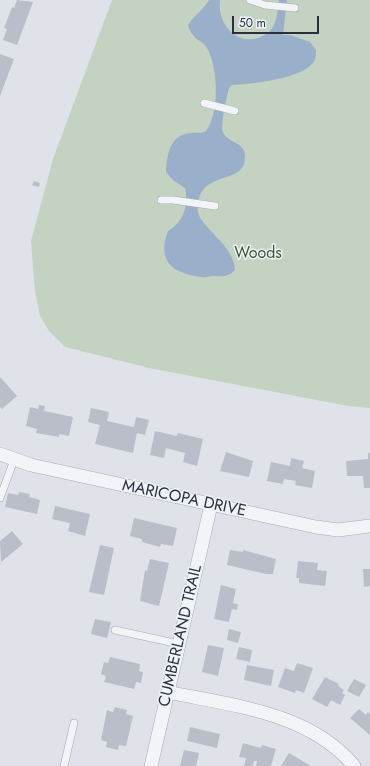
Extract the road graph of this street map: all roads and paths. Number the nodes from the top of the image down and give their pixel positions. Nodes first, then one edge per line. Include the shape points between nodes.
1 (250, 0) edge
2 (295, 8) dead end
3 (204, 103) dead end
4 (236, 111) dead end
5 (161, 200) dead end
6 (215, 206) dead end
7 (0, 454) edge
8 (14, 460) junction
9 (0, 498) edge
10 (211, 505) junction
11 (370, 526) edge
12 (115, 630) dead end
13 (179, 644) junction
14 (168, 692) junction
15 (74, 723) dead end
16 (64, 766) edge
17 (151, 766) edge
18 (354, 766) edge

1 - 2 lane via 265,6
3 - 4 lane
5 - 6 lane
7 - 8 street, MARICOPA DRIVE
8 - 9 lane
8 - 10 street, MARICOPA DRIVE
10 - 11 street, MARICOPA DRIVE via 338,530
10 - 13 street, CUMBERLAND TRAIL
12 - 13 lane
13 - 14 street, CUMBERLAND TRAIL
14 - 17 street, CUMBERLAND TRAIL
14 - 18 street via 265,713 293,722 330,743
15 - 16 lane

